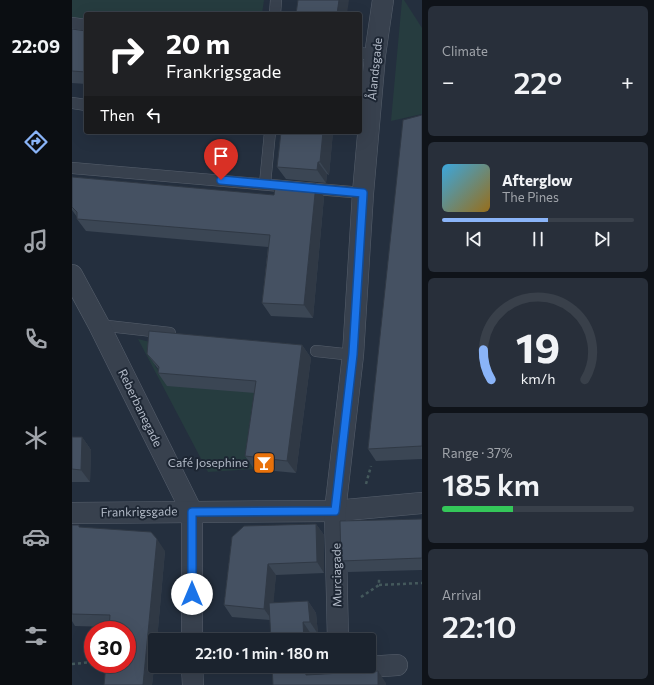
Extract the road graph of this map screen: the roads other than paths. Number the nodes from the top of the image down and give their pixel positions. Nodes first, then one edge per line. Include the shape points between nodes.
1 (276, 0) edge
2 (384, 0) edge
3 (275, 12) edge
4 (72, 23) edge
5 (84, 25) edge
6 (368, 54) edge
7 (72, 103) edge
8 (84, 105) edge
9 (270, 134) edge
10 (72, 168) edge
11 (266, 184) junction
12 (363, 193) junction
13 (72, 275) edge
14 (99, 325) junction
15 (184, 335) edge
16 (316, 351) dead end
17 (353, 354) junction
18 (422, 503) edge
19 (335, 511) junction
20 (192, 512) junction
21 (72, 513) edge
22 (192, 633) edge
23 (338, 633) edge
24 (397, 665) dead end
25 (376, 666) edge
26 (192, 673) edge
27 (192, 685) edge

1 - 3 lane
2 - 6 street, Ålandsgade
4 - 5 lane
6 - 12 street, Ålandsgade
7 - 8 lane
9 - 11 lane
10 - 11 lane
11 - 12 lane
12 - 17 street, Ålandsgade
13 - 14 street, Reberbanegade
14 - 15 lane
14 - 20 street, Reberbanegade
16 - 17 lane
17 - 19 street, Ålandsgade
18 - 19 street, Frankrigsgade
19 - 20 street, Frankrigsgade
19 - 23 street, Murciagade
20 - 21 street, Frankrigsgade
20 - 22 street
24 - 25 street
26 - 27 street

